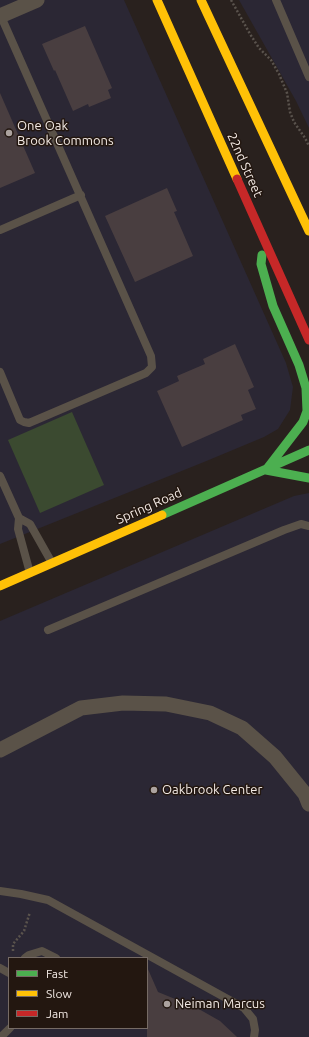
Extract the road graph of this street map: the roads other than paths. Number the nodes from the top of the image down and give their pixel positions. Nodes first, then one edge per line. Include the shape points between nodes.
1 (37, 0) edge
2 (157, 0) edge
3 (201, 0) edge
4 (276, 0) edge
5 (0, 15) edge
6 (309, 77) edge
7 (80, 195) junction
8 (0, 230) edge
9 (309, 231) edge
10 (263, 237) junction
11 (309, 340) edge
12 (1, 376) edge
13 (309, 450) edge
14 (266, 470) junction
15 (0, 476) edge
16 (309, 478) edge
17 (19, 518) junction
18 (309, 526) edge
19 (52, 563) junction
20 (30, 573) junction
21 (0, 586) edge
22 (48, 630) dead end
23 (0, 750) edge
24 (309, 804) edge
25 (0, 891) edge
26 (26, 957) edge
27 (54, 957) edge
28 (9, 1029) edge
29 (1, 1037) edge
30 (254, 1037) edge

1 - 5 street
2 - 10 main road, 22nd Street
3 - 9 main road
4 - 6 lane
5 - 7 lane
7 - 8 lane
7 - 12 lane via 152,356 152,367 146,373 29,423 20,420
10 - 11 main road, 22nd Street
10 - 14 main road via 261,264 273,306 299,364 306,388 307,411 303,422
13 - 14 main road, Spring Road
14 - 16 main road
14 - 19 main road, Spring Road
15 - 17 lane
17 - 19 lane via 30,524
17 - 20 lane via 18,529
18 - 22 lane via 300,524 284,530
19 - 20 main road, Spring Road
20 - 21 main road, Spring Road
23 - 24 street via 81,708 123,703 166,704 210,713 242,728 275,757 305,794
25 - 30 lane via 48,900 244,1008 252,1019
26 - 27 lane via 42,951
28 - 29 lane

